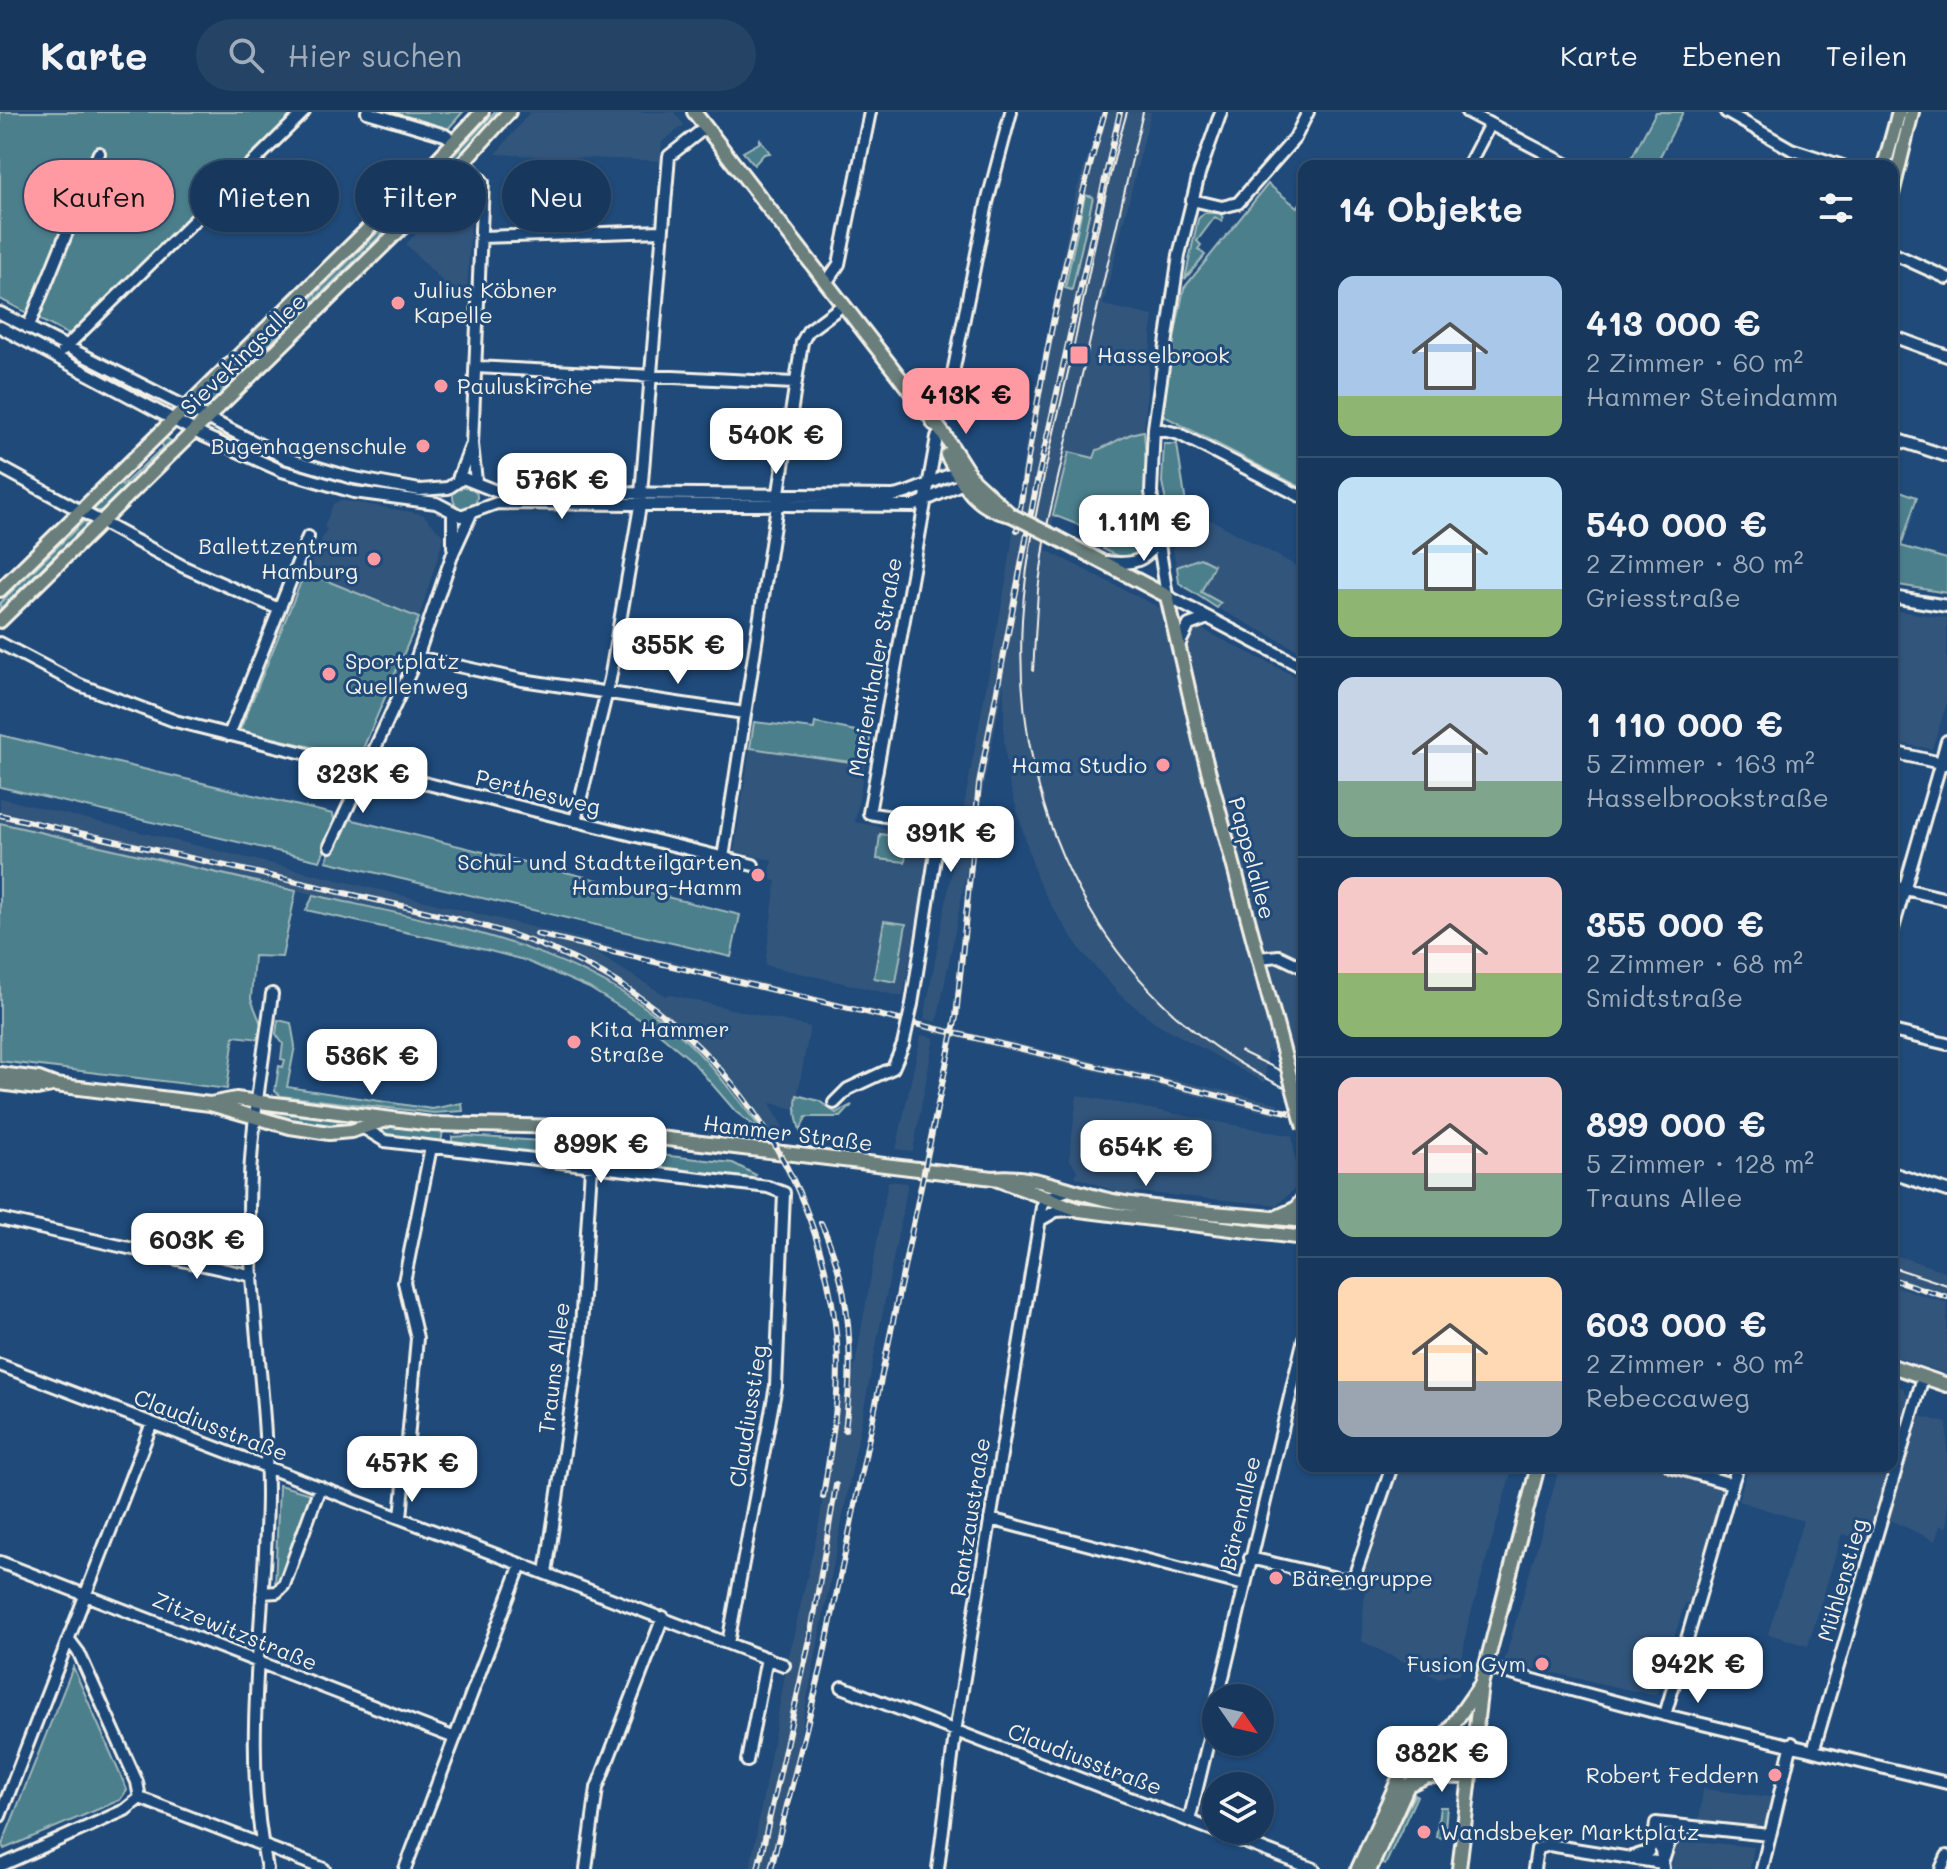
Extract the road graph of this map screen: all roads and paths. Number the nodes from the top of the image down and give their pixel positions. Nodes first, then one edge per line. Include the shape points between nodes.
1 (304, 112) edge
2 (367, 112) edge
3 (482, 112) edge
4 (509, 112) edge
5 (694, 112) edge
6 (870, 112) edge
7 (1011, 112) edge
8 (1221, 112) edge
9 (1308, 112) edge
10 (1467, 112) edge
11 (1726, 112) edge
12 (1899, 112) edge
13 (1912, 112) edge
14 (1490, 124) junction
15 (706, 127) junction
16 (455, 142) junction
17 (99, 153) dead end
18 (469, 160) edge
19 (1471, 160) edge
20 (1559, 160) edge
21 (1825, 160) edge
22 (1886, 160) edge
23 (1898, 169) edge
24 (1192, 200) junction
25 (662, 231) junction
26 (395, 232) edge
27 (481, 232) edge
28 (481, 237) junction
29 (1898, 256) edge
30 (1947, 278) edge
31 (826, 283) junction
32 (843, 305) junction
33 (0, 313) edge
34 (0, 327) edge
35 (28, 328) junction
36 (1898, 338) edge
37 (66, 347) junction
38 (56, 356) junction
39 (1947, 356) edge
40 (476, 367) junction
41 (649, 377) junction
42 (794, 383) junction
43 (185, 410) junction
44 (204, 419) junction
45 (175, 420) junction
46 (933, 424) junction
47 (1154, 428) junction
48 (193, 430) junction
49 (937, 437) junction
50 (1898, 440) edge
51 (472, 444) junction
52 (1947, 456) edge
53 (0, 467) edge
54 (962, 476) junction
55 (458, 479) junction
56 (479, 485) junction
57 (928, 487) junction
58 (448, 488) junction
59 (641, 492) junction
60 (779, 493) junction
61 (1298, 495) edge
62 (926, 502) junction
63 (482, 506) junction
64 (640, 506) junction
65 (777, 506) junction
66 (450, 509) junction
67 (81, 510) junction
68 (470, 516) junction
69 (100, 522) junction
70 (308, 537) dead end
71 (1157, 538) junction
72 (453, 553) junction
73 (1104, 561) junction
74 (0, 590) edge
75 (1167, 596) junction
76 (1898, 598) edge
77 (1947, 606) edge
78 (279, 609) junction
79 (1208, 618) junction
80 (0, 621) edge
81 (0, 643) edge
82 (1178, 649) junction
83 (417, 657) junction
84 (1298, 665) edge
85 (607, 693) junction
86 (744, 713) junction
87 (229, 735) junction
88 (1947, 741) edge
89 (1898, 753) edge
90 (1944, 764) edge
91 (366, 770) junction
92 (575, 821) junction
93 (330, 846) dead end
94 (723, 858) junction
95 (753, 865) dead end
96 (1898, 887) edge
97 (1904, 888) junction
98 (1947, 899) edge
99 (1898, 910) edge
100 (1258, 958) junction
101 (1298, 965) edge
102 (272, 994) dead end
103 (1898, 1032) edge
104 (1947, 1044) edge
105 (0, 1074) edge
106 (0, 1083) edge
107 (55, 1085) junction
108 (257, 1102) junction
109 (834, 1103) dead end
110 (210, 1104) junction
111 (1298, 1106) edge
112 (255, 1118) junction
113 (387, 1120) junction
114 (362, 1127) junction
115 (431, 1147) junction
116 (591, 1167) junction
117 (1898, 1175) edge
118 (993, 1178) junction
119 (1070, 1190) junction
120 (1947, 1191) edge
121 (784, 1193) joint
122 (1046, 1198) junction
123 (1298, 1205) edge
124 (1079, 1210) junction
125 (1274, 1218) junction
126 (0, 1219) edge
127 (1042, 1219) junction
128 (1298, 1220) edge
129 (1298, 1237) edge
130 (253, 1276) junction
131 (1298, 1362) edge
132 (0, 1365) edge
133 (1898, 1368) edge
134 (1923, 1377) junction
135 (1947, 1385) edge
136 (152, 1423) junction
137 (1898, 1462) edge
138 (266, 1467) junction
139 (1390, 1472) edge
140 (1536, 1472) edge
141 (1691, 1472) edge
142 (1736, 1472) edge
143 (1895, 1472) edge
144 (1732, 1484) junction
145 (320, 1487) junction
146 (401, 1518) junction
147 (990, 1519) junction
148 (1250, 1558) junction
149 (0, 1562) edge
150 (521, 1564) junction
151 (546, 1573) junction
152 (1244, 1585) junction
153 (262, 1593) junction
154 (87, 1594) junction
155 (663, 1617) junction
156 (70, 1641) junction
157 (728, 1643) junction
158 (767, 1658) junction
159 (256, 1661) junction
160 (784, 1665) dead end
161 (1485, 1667) junction
162 (1221, 1684) edge
163 (1481, 1685) junction
164 (842, 1687) dead end
165 (1665, 1715) junction
166 (957, 1731) junction
167 (455, 1738) junction
168 (1792, 1743) junction
169 (1814, 1748) junction
170 (1205, 1756) edge
171 (747, 1761) dead end
172 (1468, 1777) junction
173 (1947, 1783) edge
174 (140, 1798) junction
175 (0, 1816) edge
176 (1189, 1821) junction
177 (1683, 1827) junction
178 (1769, 1835) junction
179 (1654, 1840) junction
180 (263, 1846) junction
181 (1947, 1856) edge
182 (1632, 1857) junction
183 (0, 1866) edge
184 (1662, 1866) edge
185 (267, 1869) edge
186 (324, 1869) edge
187 (405, 1869) edge
188 (586, 1869) edge
189 (938, 1869) edge
190 (1314, 1869) edge
191 (1358, 1869) edge
192 (1370, 1869) edge
193 (1459, 1869) edge
194 (1534, 1869) edge
195 (1762, 1869) edge
196 (1941, 1869) edge

1 - 37 street
2 - 16 street
3 - 16 main road, Sievekingsallee
4 - 18 main road, Sievekingsallee
5 - 15 main road
6 - 31 street via 839,264
7 - 46 street via 947,403
8 - 24 street
9 - 24 street via 1295,138 1238,203 1222,207
10 - 14 street
11 - 21 street via 1791,149
12 - 22 main road
13 - 23 main road
14 - 19 street
14 - 20 street
15 - 25 street via 669,156
15 - 31 main road
16 - 43 main road, Sievekingsallee
17 - 35 street
24 - 47 street
25 - 28 street
25 - 41 street
26 - 44 main road, Sievekingsallee
27 - 28 street
28 - 40 street
29 - 30 street
31 - 32 main road
32 - 42 street via 805,335
32 - 46 main road
33 - 35 street
34 - 38 street
35 - 37 street
36 - 39 street
37 - 38 street
37 - 43 street
38 - 45 street
40 - 41 street
40 - 51 street
41 - 42 street
41 - 59 street
42 - 60 street
43 - 44 street
43 - 45 main road, Sievekingsallee
44 - 48 main road, Sievekingsallee
44 - 58 street via 312,467 420,490
45 - 48 street
45 - 67 main road, Sievekingsallee
46 - 49 main road
46 - 54 main road via 945,436
47 - 61 street via 1179,434
47 - 71 street via 1151,492
48 - 66 street via 304,480
48 - 69 main road, Sievekingsallee
49 - 54 main road
49 - 57 street, Marienthaler Straße
50 - 52 street
51 - 55 street
51 - 56 street
53 - 67 street
54 - 57 street
54 - 62 street
54 - 73 main road, bridge via 983,506
55 - 56 street
55 - 58 street
56 - 59 street via 498,492
56 - 63 street
57 - 60 street via 893,496
57 - 62 street, Marienthaler Straße
58 - 66 street
59 - 60 street
59 - 64 street
60 - 65 street
62 - 65 street
62 - 109 street, Marienthaler Straße, bridge via 869,813 919,824 938,839 903,1045 893,1068 848,1089
63 - 64 street
63 - 68 street
64 - 65 street
64 - 85 street
65 - 86 street
66 - 68 street
66 - 72 street
67 - 69 street
67 - 74 main road, Sievekingsallee
68 - 72 street
69 - 78 street
69 - 80 main road, Sievekingsallee
70 - 78 street
71 - 73 street via 1139,561
71 - 75 street
72 - 83 street
73 - 75 main road
75 - 79 street
75 - 82 main road, Pappelallee
76 - 77 street
78 - 87 street
79 - 82 street via 1186,629
79 - 84 street
81 - 87 street, Perthesweg via 120,702
82 - 100 main road, Pappelallee
83 - 85 street
83 - 91 street
85 - 86 street
85 - 92 street
86 - 94 street
87 - 91 street, Perthesweg
88 - 90 street
89 - 90 street
90 - 97 street
91 - 92 street, Perthesweg
91 - 93 street
92 - 94 street, Perthesweg
94 - 95 street, Perthesweg
96 - 97 street
97 - 98 street
97 - 99 street
100 - 101 street via 1279,956
100 - 111 main road, Pappelallee, bridge
102 - 108 street
103 - 104 street
105 - 107 main road, Hammer Straße
106 - 107 main road, Hammer Straße
107 - 110 main road, Hammer Straße
108 - 110 main road, Hammer Straße
108 - 112 street
108 - 113 main road, Hammer Straße
110 - 112 main road, Hammer Straße
112 - 114 main road, Hammer Straße via 329,1133
112 - 130 street via 249,1214
113 - 114 main road, Hammer Straße
113 - 118 main road, Hammer Straße via 568,1127
114 - 115 street, Hammer Straße via 382,1140
115 - 116 street, Hammer Straße
115 - 146 street via 404,1282 417,1338
116 - 121 street, Hammer Straße
116 - 151 street, Trauns Allee via 580,1344
117 - 120 street
118 - 119 main road, Hammer Straße via 1026,1177
118 - 122 main road, Hammer Straße
119 - 122 street
119 - 125 main road, Hammer Straße via 1169,1210
121 - 157 street, Claudiusstieg via 776,1386
122 - 124 main road, Hammer Straße
122 - 127 street, Rantzaustraße
123 - 125 main road
124 - 127 street, Hammer Straße via 1056,1211
124 - 129 main road, Hammer Straße
125 - 128 main road, Hammer Straße
126 - 130 street
127 - 147 street, Rantzaustraße
130 - 138 street
131 - 148 street, Bärenallee
132 - 136 street, Claudiusstraße
133 - 134 main road
134 - 135 main road
134 - 137 street, Mühlenstieg
136 - 138 street, Claudiusstraße
136 - 154 street
138 - 145 street, Claudiusstraße
138 - 153 street
139 - 148 street via 1354,1577 1341,1579
140 - 161 main road
141 - 144 street
142 - 144 street
143 - 169 street, Mühlenstieg
144 - 165 street
145 - 146 street, Claudiusstraße
145 - 153 street via 284,1585 275,1593
146 - 150 street, Claudiusstraße
147 - 152 street
147 - 166 street, Rantzaustraße
148 - 152 street, Bärenallee
149 - 154 street, Zitzewitzstraße
150 - 151 street, Claudiusstraße
150 - 167 street
151 - 155 street, Claudiusstraße
152 - 162 street, Bärenallee
153 - 159 street
154 - 156 street
154 - 159 street, Zitzewitzstraße
155 - 157 street, Claudiusstraße
155 - 188 street via 597,1788
156 - 174 street
156 - 175 street
157 - 158 street, Claudiusstraße
158 - 160 street, Claudiusstraße
158 - 171 street
159 - 167 street, Zitzewitzstraße
159 - 180 street via 255,1770
161 - 163 main road
161 - 165 street
163 - 172 main road
163 - 191 main road via 1447,1733 1406,1763
164 - 166 street, Claudiusstraße
165 - 168 street
166 - 176 street, Claudiusstraße
166 - 189 street, Rantzaustraße
167 - 187 street
168 - 169 street
168 - 178 street
169 - 173 street
170 - 176 street
172 - 192 main road via 1427,1776 1408,1785
172 - 193 main road
174 - 180 street
174 - 183 street via 125,1810
176 - 190 street, Claudiusstraße
177 - 178 street
177 - 179 street via 1656,1823
177 - 184 street via 1669,1843
178 - 195 street
179 - 182 street via 1648,1852
179 - 184 street via 1661,1849
180 - 185 street
180 - 186 street
181 - 196 street
182 - 184 street
182 - 194 street via 1549,1845 1537,1849

